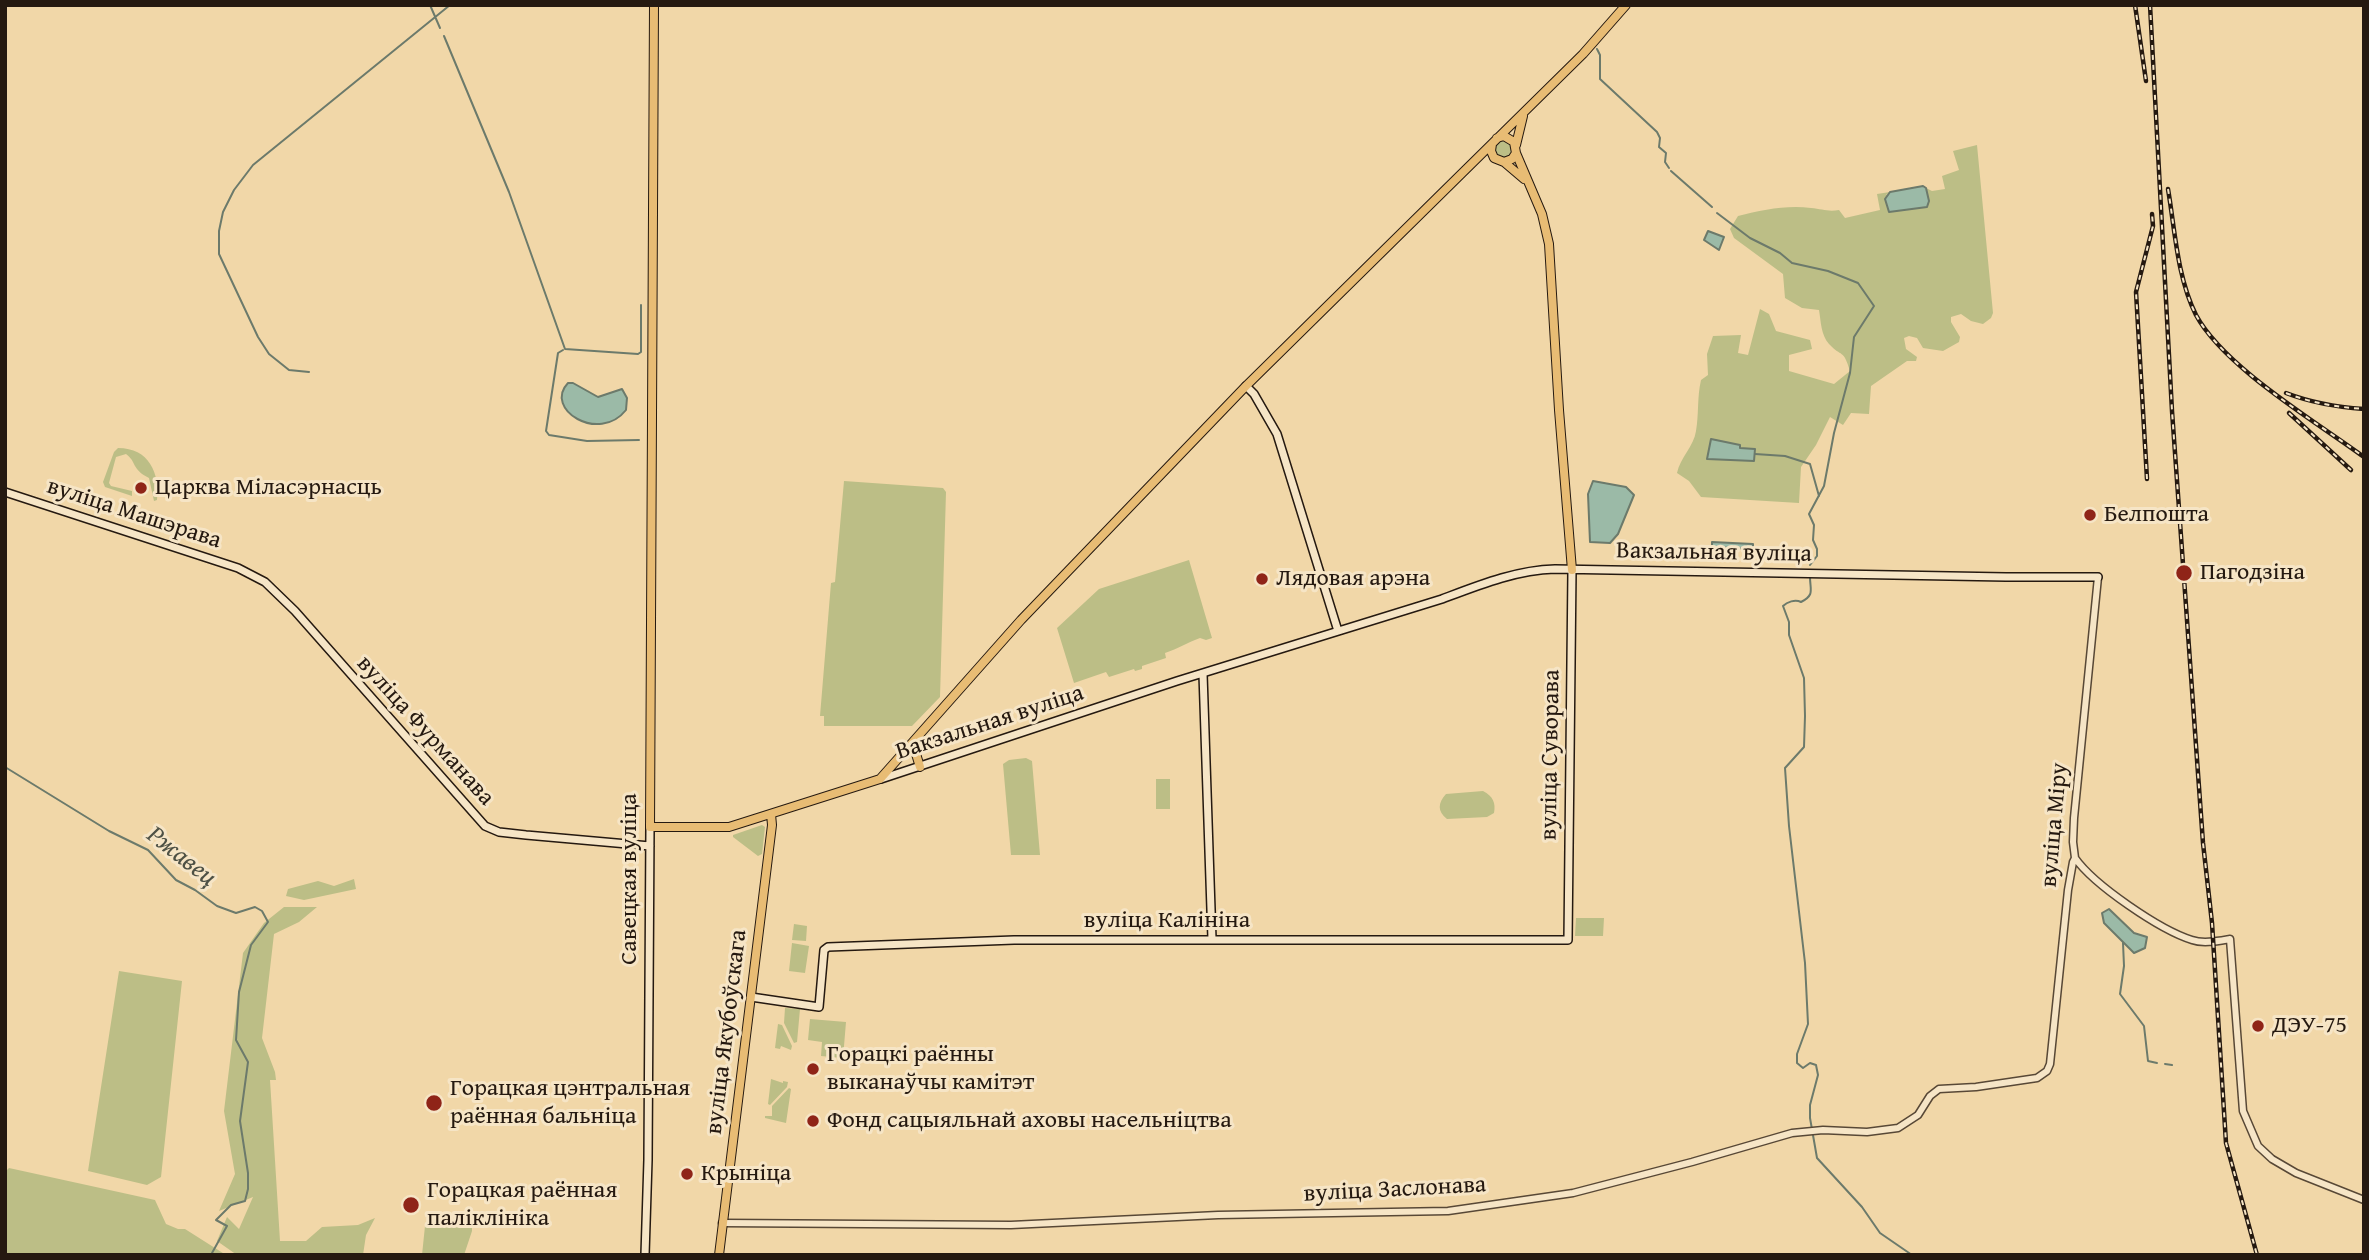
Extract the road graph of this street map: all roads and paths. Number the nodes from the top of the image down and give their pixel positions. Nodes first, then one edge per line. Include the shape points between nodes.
1 (654, 5) edge
2 (1626, 5) edge
3 (1525, 110) junction
4 (1495, 141) junction
5 (1516, 149) junction
6 (1501, 161) junction
7 (1468, 167) junction
8 (1528, 184) junction
9 (1246, 386) junction
10 (5, 492) edge
11 (1572, 570) junction
12 (250, 573) joint
13 (2098, 577) joint
14 (1338, 631) junction
15 (1203, 674) junction
16 (913, 744) junction
17 (920, 767) junction
18 (880, 779) junction
19 (771, 814) junction
20 (650, 827) junction
21 (650, 846) junction
22 (2075, 858) junction
23 (1212, 939) junction
24 (1568, 940) joint
25 (751, 997) junction
26 (2042, 1075) joint
27 (2364, 1200) edge
28 (722, 1223) junction
29 (645, 1255) edge
30 (719, 1255) edge

1 - 20 main road, Савецкая вуліца
2 - 3 main road
3 - 4 main road
3 - 5 main road
4 - 5 main road via 1508,137
4 - 6 main road via 1490,151
4 - 7 main road
5 - 6 main road via 1511,159
5 - 8 main road
6 - 7 main road
6 - 8 main road
7 - 9 main road
8 - 11 main road via 1549,244
9 - 14 main road via 1277,434
9 - 16 main road via 995,648
10 - 12 main road, вуліца Машэрава
11 - 13 main road, Вакзальная вуліца
11 - 14 main road, Вакзальная вуліца via 1544,569 1505,577
11 - 24 main road, вуліца Суворава
12 - 21 main road, вуліца Фурманава via 287,602 485,826 499,832
13 - 22 street, вуліца Міру via 2074,818
14 - 15 main road, Вакзальная вуліца
15 - 17 main road, Вакзальная вуліца
15 - 23 main road
16 - 17 main road
16 - 18 main road
17 - 18 main road, Вакзальная вуліца
18 - 19 main road, Вакзальная вуліца
19 - 20 main road, Вакзальная вуліца via 729,827
19 - 25 main road, вуліца Якубоўскага
20 - 21 main road, Савецкая вуліца
21 - 29 main road, Савецкая вуліца
22 - 26 street, вуліца Міру via 2050,1064
22 - 27 street via 2096,881 2177,934 2194,941 2230,939 2243,1111 2258,1146 2304,1176
23 - 24 main road, вуліца Калініна
23 - 25 main road, вуліца Калініна via 828,947 824,950 819,1007
25 - 28 main road, вуліца Якубоўскага
26 - 28 street, вуліца Заслонава via 1939,1089 1918,1115 1898,1128 1792,1133 1573,1193 1448,1211 1011,1225
28 - 30 main road, вуліца Якубоўскага

